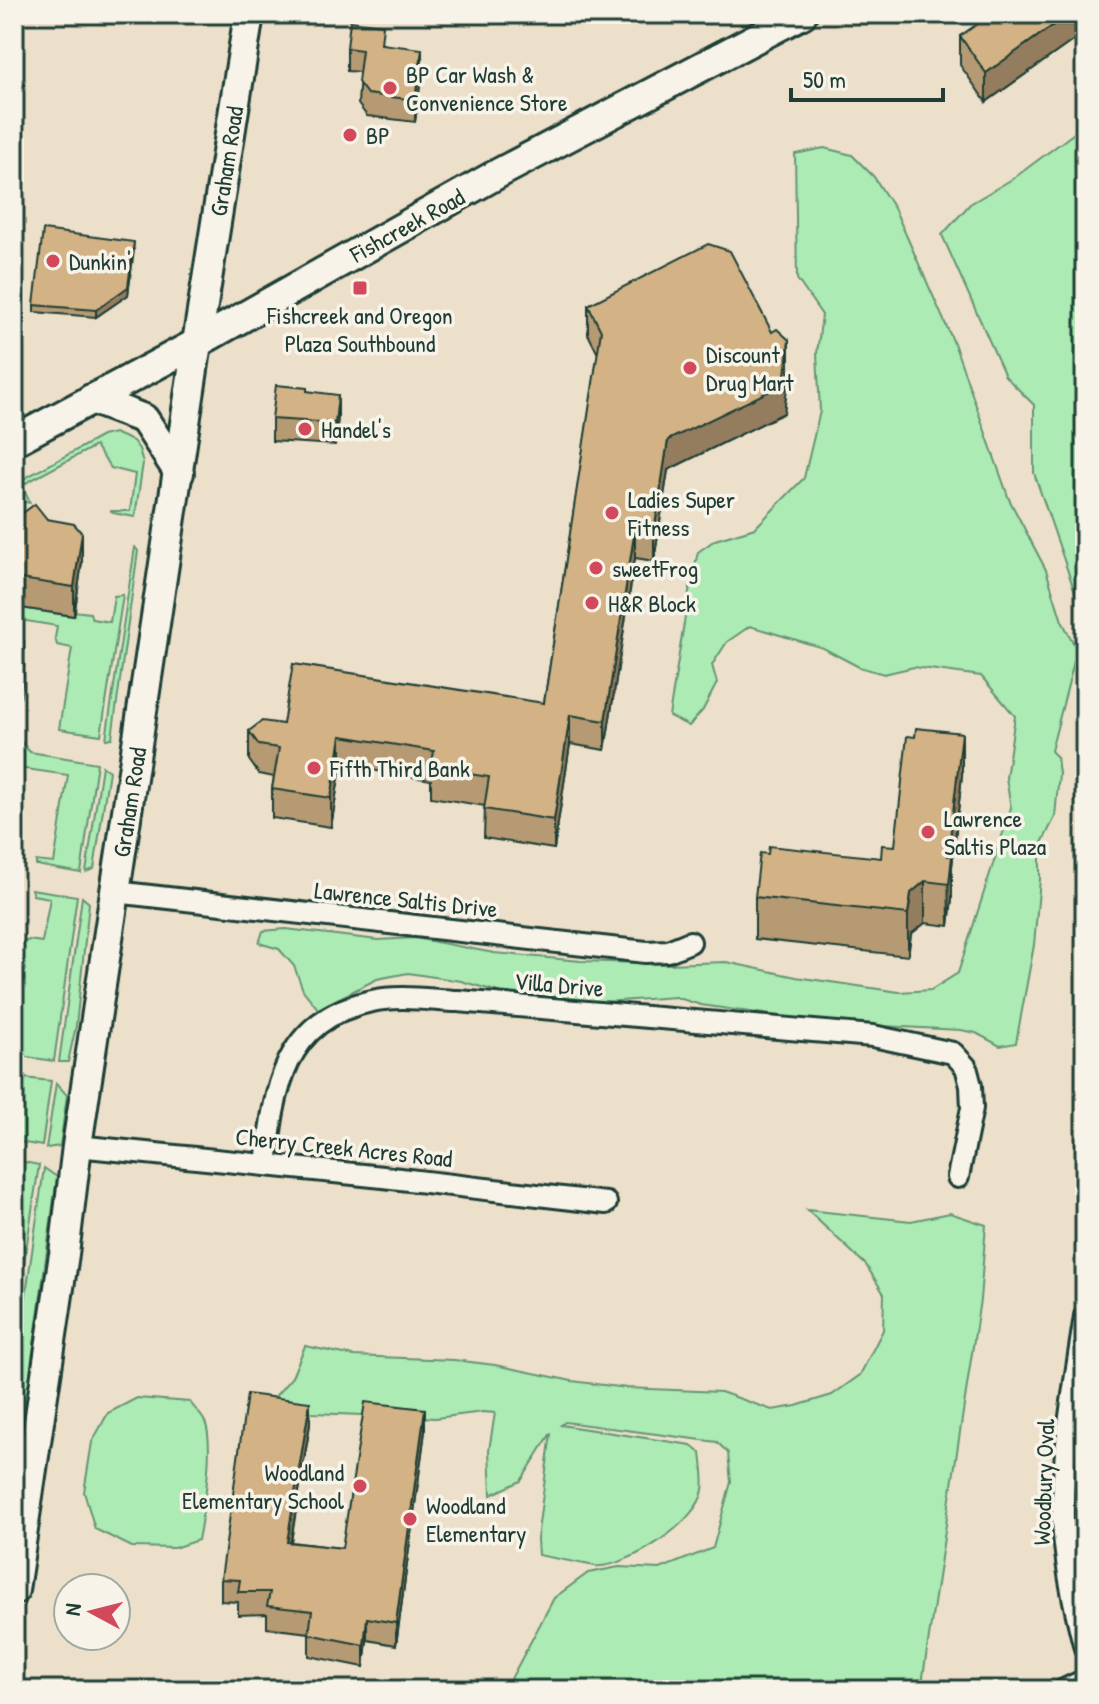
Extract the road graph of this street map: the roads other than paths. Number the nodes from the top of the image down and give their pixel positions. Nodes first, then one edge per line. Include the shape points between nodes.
1 (249, 14) edge
2 (802, 14) edge
3 (197, 343) junction
4 (91, 399) junction
5 (14, 441) edge
6 (179, 473) junction
7 (115, 892) junction
8 (690, 942) dead end
9 (77, 1146) junction
10 (266, 1165) junction
11 (958, 1177) dead end
12 (606, 1203) dead end
13 (1085, 1316) edge
14 (14, 1590) edge
15 (1085, 1648) edge
16 (1085, 1680) edge
17 (1064, 1690) edge

1 - 3 main road, Graham Road
2 - 3 main road, Fishcreek Road via 499,173
3 - 4 main road, Fishcreek Road
3 - 6 main road, Graham Road
4 - 5 main road, Fishcreek Road
4 - 6 main road via 144,419
6 - 7 main road, Graham Road
7 - 8 street, Lawrence Saltis Drive via 646,952
7 - 9 main road, Graham Road
9 - 10 street, Cherry Creek Acres Road
9 - 14 main road, Graham Road
10 - 11 street, Villa Drive via 276,1088 292,1054 321,1023 371,1001 458,1001 873,1036 953,1053 966,1067 972,1108
10 - 12 street, Cherry Creek Acres Road
13 - 15 street, Woodbury Oval via 1063,1519
16 - 17 street

